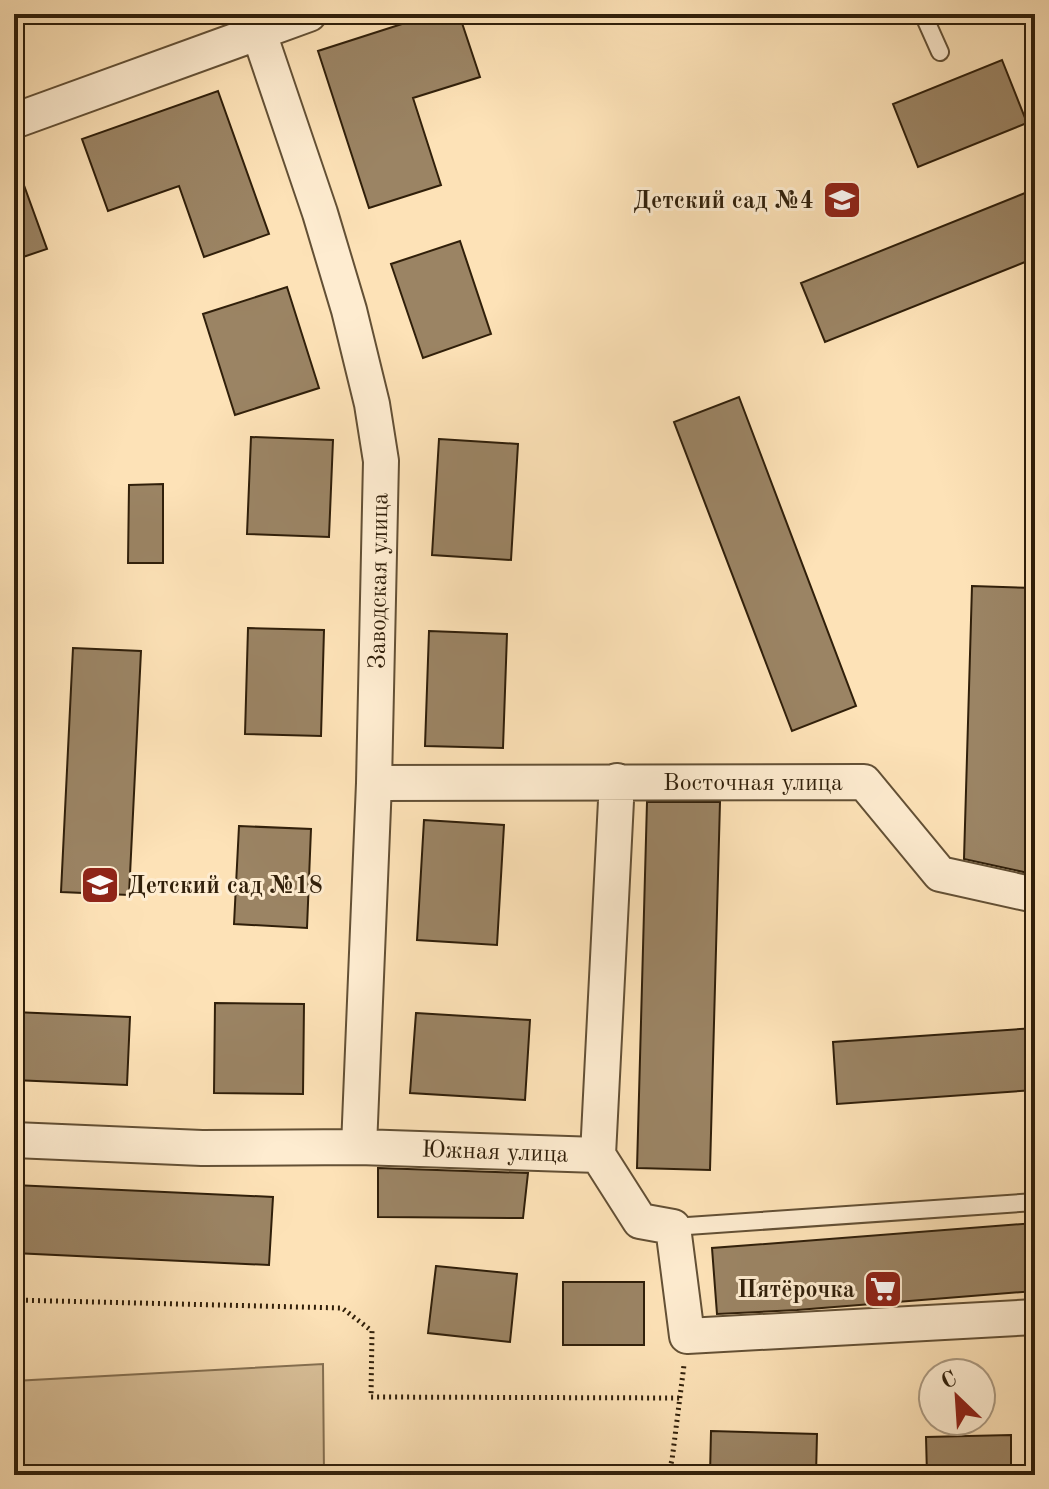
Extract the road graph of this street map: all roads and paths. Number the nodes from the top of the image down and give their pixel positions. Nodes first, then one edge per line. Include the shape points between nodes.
1 (309, 14) edge
2 (923, 14) edge
3 (259, 33) junction
4 (940, 52) dead end
5 (14, 121) edge
6 (617, 781) junction
7 (374, 783) junction
8 (1035, 895) edge
9 (14, 1140) edge
10 (359, 1147) junction
11 (598, 1155) junction
12 (1035, 1202) edge
13 (673, 1227) junction
14 (14, 1300) edge
15 (1035, 1317) edge
16 (687, 1336) junction
17 (680, 1398) junction
18 (668, 1475) edge

1 - 3 street
2 - 4 lane
3 - 5 street
3 - 7 street, Заводская улица via 349,310 381,461
6 - 7 street, Восточная улица
6 - 8 street, Восточная улица via 864,782 940,874
6 - 11 street
7 - 10 street, Заводская улица
9 - 10 street, Южная улица via 202,1148
10 - 11 street, Южная улица
11 - 13 street, Южная улица via 640,1221
12 - 13 lane
13 - 16 street
14 - 17 path via 342,1308 372,1331 371,1397
15 - 16 street
16 - 17 path
17 - 18 path

